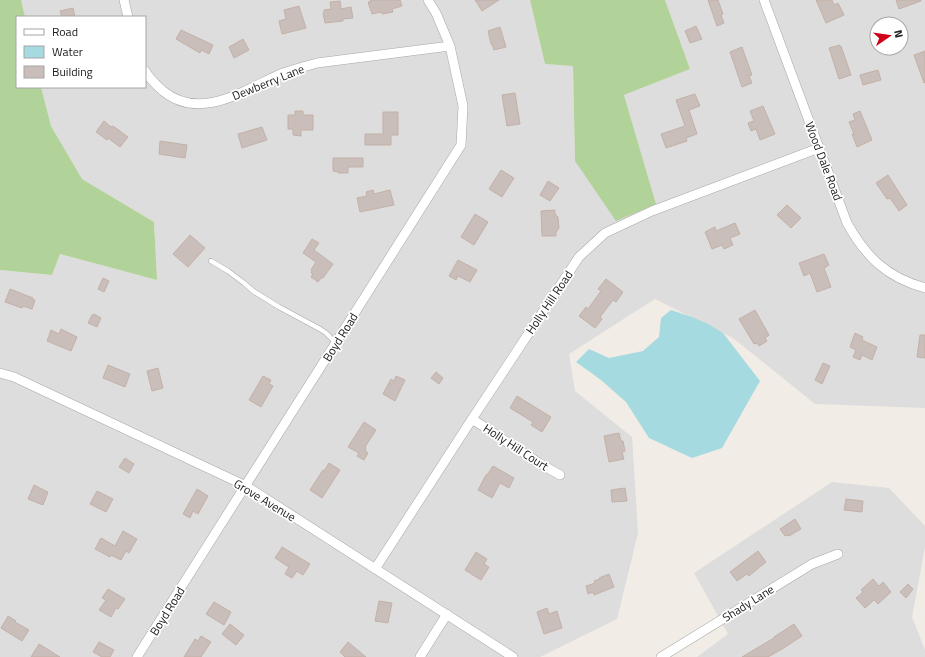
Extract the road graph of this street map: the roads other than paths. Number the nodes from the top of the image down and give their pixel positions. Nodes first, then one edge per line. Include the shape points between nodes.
1 (124, 0) edge
2 (428, 0) edge
3 (764, 0) edge
4 (128, 16) edge
5 (450, 46) junction
6 (146, 73) edge
7 (819, 148) junction
8 (211, 261) dead end
9 (925, 288) edge
10 (337, 343) junction
11 (0, 373) edge
12 (472, 419) junction
13 (560, 475) dead end
14 (246, 486) junction
15 (838, 554) dead end
16 (375, 569) junction
17 (447, 614) junction
18 (137, 657) edge
19 (420, 657) edge
20 (513, 657) edge
21 (661, 657) edge

1 - 4 street
2 - 5 street, Boyd Road via 436,12
3 - 7 street, Wood Dale Road
5 - 6 street, Dewberry Lane via 316,63 279,75 234,97 206,103 192,104 168,95
5 - 10 street, Boyd Road via 463,106 461,145
7 - 9 street, Wood Dale Road via 847,223 866,252 886,271
7 - 12 street, Holly Hill Road via 652,211 606,234 579,257
8 - 10 lane via 272,303 320,329
10 - 14 street, Boyd Road
11 - 14 street, Grove Avenue via 14,377
12 - 13 street, Holly Hill Court
12 - 16 street, Holly Hill Road
14 - 16 street, Grove Avenue
14 - 18 street, Boyd Road
15 - 21 street, Shady Lane via 812,564
16 - 17 street, Grove Avenue
17 - 19 street
17 - 20 street, Grove Avenue

